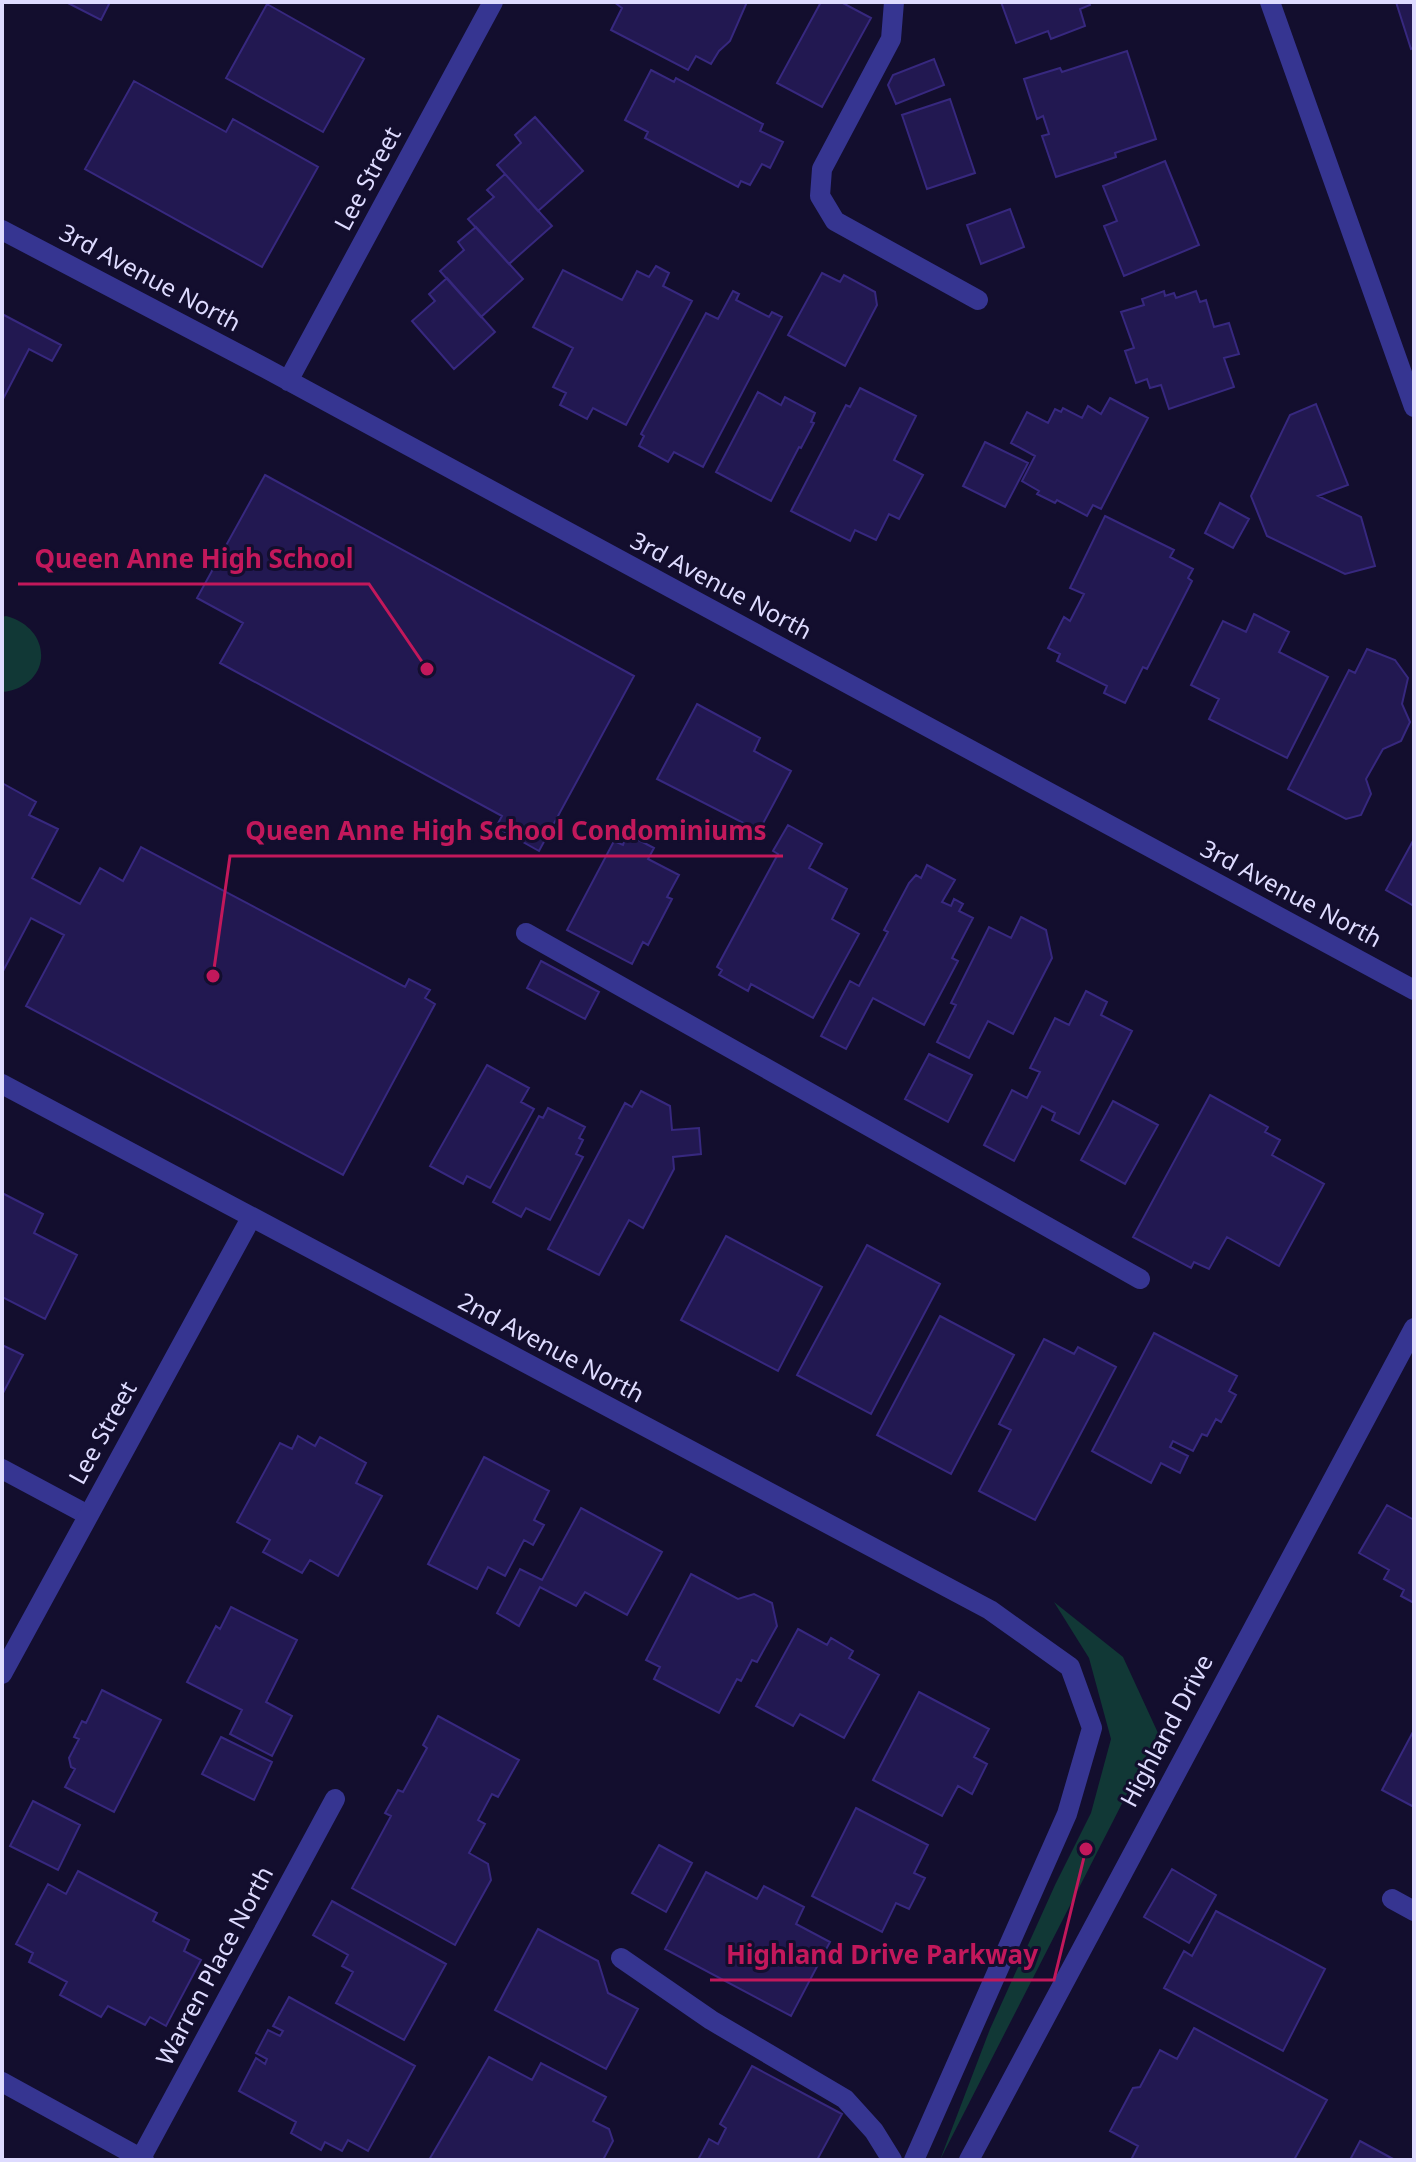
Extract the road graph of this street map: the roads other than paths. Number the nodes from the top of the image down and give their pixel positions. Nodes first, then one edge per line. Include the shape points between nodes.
1 (493, 2) edge
2 (894, 2) edge
3 (1270, 2) edge
4 (2, 230) edge
5 (978, 300) dead end
6 (288, 381) junction
7 (1414, 407) edge
8 (526, 933) dead end
9 (1414, 990) edge
10 (2, 1084) edge
11 (251, 1218) junction
12 (1140, 1279) dead end
13 (1414, 1328) edge
14 (2, 1469) edge
15 (88, 1515) junction
16 (2, 1674) edge
17 (335, 1799) dead end
18 (1392, 1899) dead end
19 (1414, 1911) edge
20 (621, 1958) dead end
21 (2, 2082) edge
22 (142, 2159) edge
23 (892, 2160) edge
24 (914, 2160) edge
25 (969, 2160) edge

1 - 6 street, Lee Street
2 - 5 street via 891,39 822,169 820,196 835,221
3 - 7 street
4 - 6 street, 3rd Avenue North
6 - 9 street, 3rd Avenue North
8 - 12 street
10 - 11 street, 2nd Avenue North
11 - 15 street, Lee Street
11 - 24 street, 2nd Avenue North via 990,1610 1070,1667 1092,1728 1067,1814
13 - 25 street, Highland Drive
14 - 15 street
15 - 16 street, Lee Street
17 - 22 street, Warren Place North
18 - 19 street
20 - 23 street via 711,2020 845,2099
21 - 22 street

